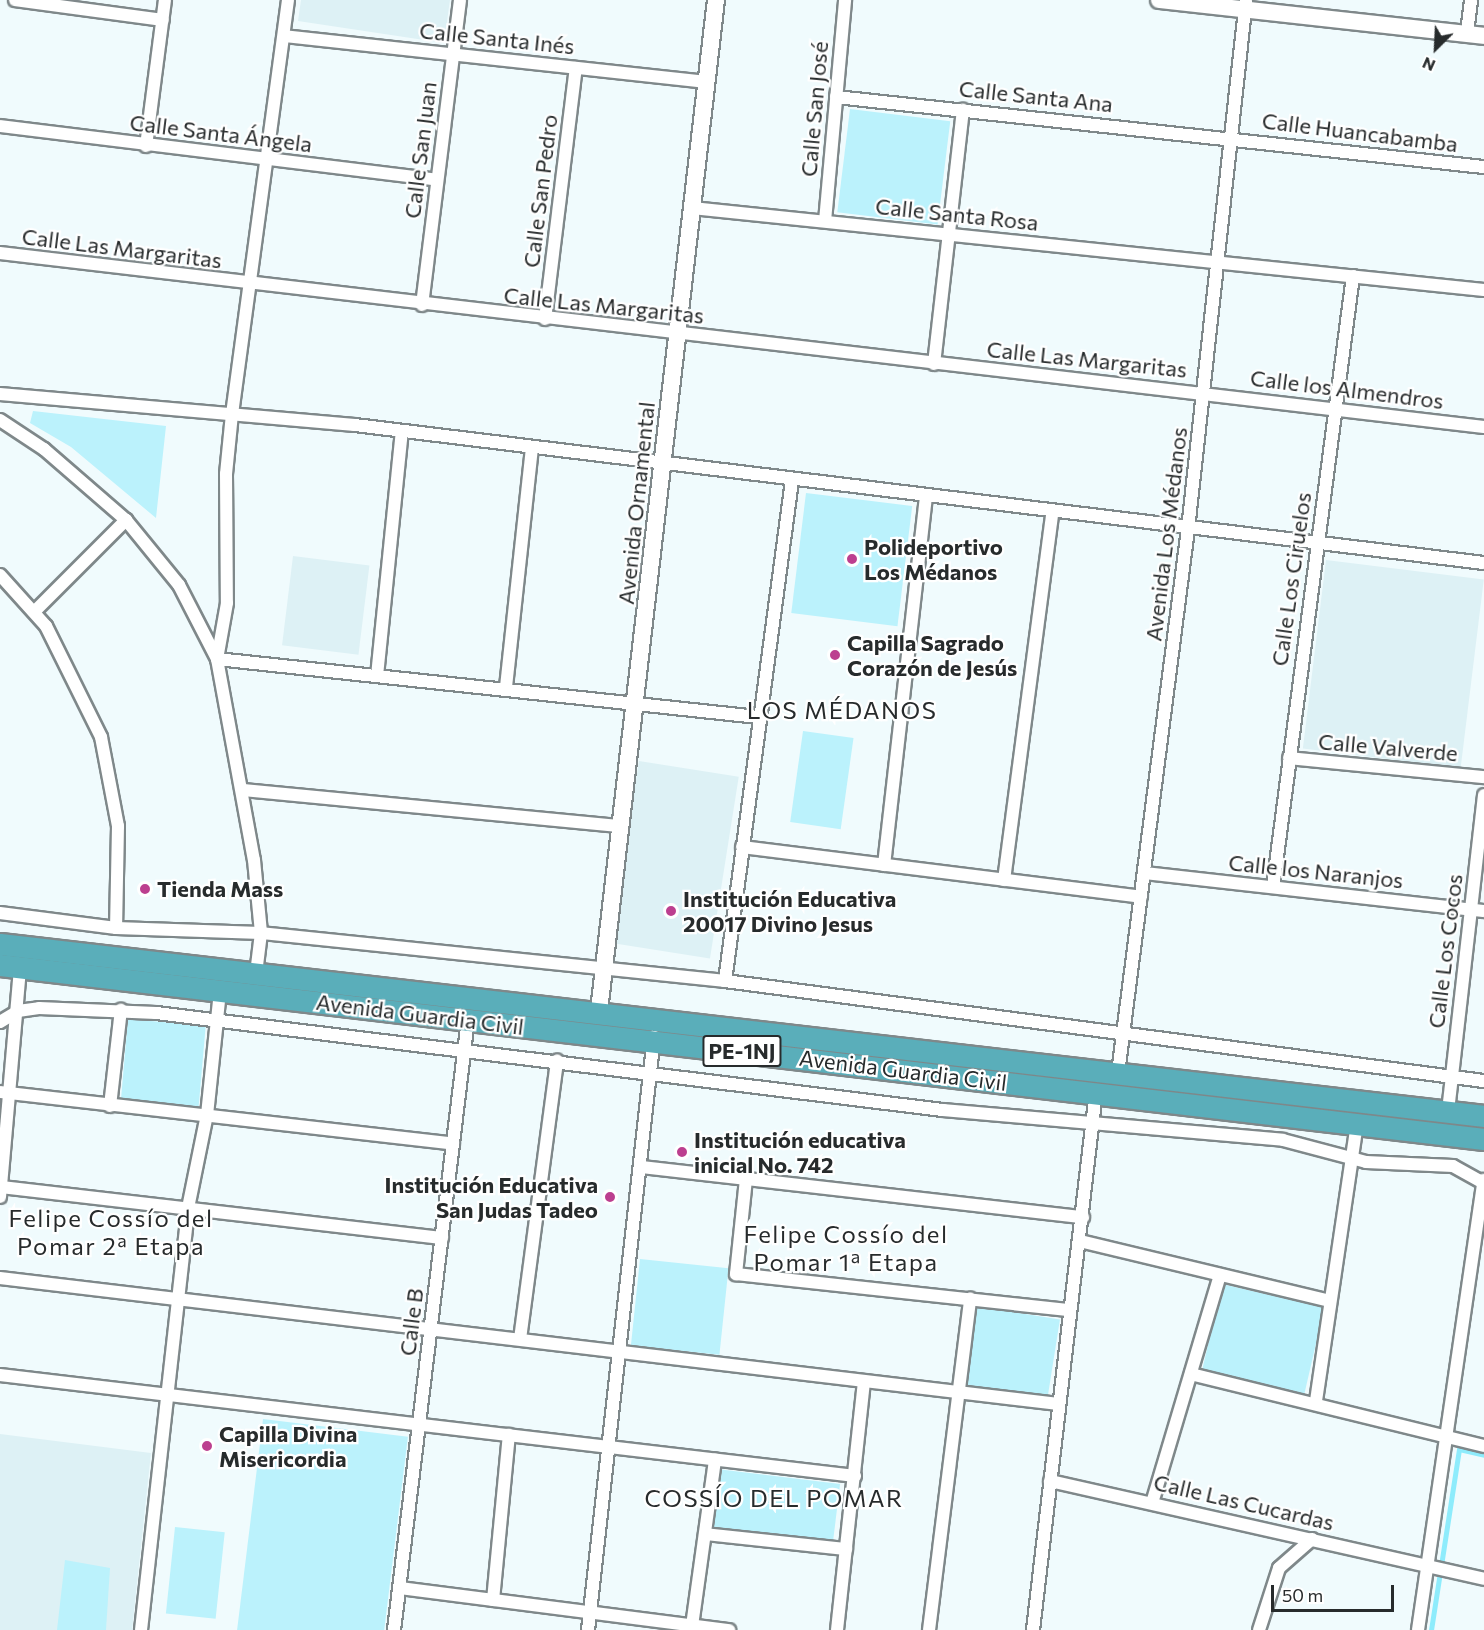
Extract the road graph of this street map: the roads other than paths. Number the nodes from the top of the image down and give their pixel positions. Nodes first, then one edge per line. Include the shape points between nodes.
1 (15, 0) edge
2 (165, 0) edge
3 (288, 0) edge
4 (460, 0) edge
5 (716, 0) edge
6 (845, 0) edge
7 (1159, 0) edge
8 (1471, 0) edge
9 (1245, 6) edge
10 (163, 20) junction
11 (1476, 34) edge
12 (284, 36) junction
13 (453, 54) junction
14 (576, 68) junction
15 (706, 82) junction
16 (836, 97) junction
17 (963, 110) junction
18 (0, 126) edge
19 (1231, 138) junction
20 (146, 146) junction
21 (267, 160) junction
22 (1484, 167) edge
23 (437, 180) junction
24 (692, 208) junction
25 (825, 221) junction
26 (949, 234) junction
27 (0, 253) edge
28 (1219, 261) junction
29 (1353, 276) junction
30 (249, 286) junction
31 (1484, 290) edge
32 (422, 305) junction
33 (545, 319) junction
34 (677, 334) junction
35 (934, 364) junction
36 (1204, 392) junction
37 (0, 394) edge
38 (1336, 409) junction
39 (232, 414) junction
40 (0, 420) edge
41 (1484, 427) edge
42 (402, 431) junction
43 (532, 448) junction
44 (663, 465) junction
45 (792, 481) junction
46 (926, 497) junction
47 (1052, 513) junction
48 (126, 520) junction
49 (1188, 529) junction
50 (1316, 544) junction
51 (1484, 563) edge
52 (0, 575) edge
53 (35, 611) junction
54 (217, 659) junction
55 (377, 676) junction
56 (506, 687) junction
57 (636, 701) junction
58 (758, 717) junction
59 (1289, 758) junction
60 (1484, 777) edge
61 (244, 790) junction
62 (1484, 795) edge
63 (620, 826) junction
64 (742, 847) junction
65 (884, 865) junction
66 (1144, 873) junction
67 (1004, 880) junction
68 (1273, 887) junction
69 (1141, 897) junction
70 (1471, 909) junction
71 (1484, 911) edge
72 (0, 913) edge
73 (116, 928) junction
74 (261, 933) junction
75 (0, 944) edge
76 (10, 966) edge
77 (604, 967) junction
78 (256, 971) junction
79 (725, 981) junction
80 (220, 991) junction
81 (122, 1010) junction
82 (18, 1011) junction
83 (599, 1011) junction
84 (656, 1018) junction
85 (216, 1019) junction
86 (468, 1019) junction
87 (0, 1022) edge
88 (1123, 1037) junction
89 (654, 1041) junction
90 (464, 1049) junction
91 (557, 1060) junction
92 (650, 1071) junction
93 (1118, 1073) junction
94 (1452, 1077) junction
95 (1484, 1081) edge
96 (1096, 1092) junction
97 (6, 1093) edge
98 (110, 1106) junction
99 (1448, 1111) junction
100 (207, 1116) junction
101 (1484, 1116) edge
102 (1092, 1123) junction
103 (1357, 1123) junction
104 (1484, 1139) edge
105 (453, 1144) junction
106 (1350, 1158) junction
107 (640, 1167) junction
108 (746, 1179) junction
109 (1484, 1182) edge
110 (1, 1192) edge
111 (188, 1208) junction
112 (1083, 1217) junction
113 (442, 1238) junction
114 (1080, 1241) junction
115 (1220, 1275) junction
116 (0, 1278) edge
117 (178, 1299) junction
118 (970, 1299) junction
119 (1330, 1301) junction
120 (1070, 1310) junction
121 (432, 1329) junction
122 (520, 1339) junction
123 (623, 1352) junction
124 (1191, 1374) junction
125 (0, 1375) edge
126 (864, 1383) junction
127 (167, 1394) junction
128 (961, 1394) junction
129 (1316, 1401) junction
130 (1059, 1404) junction
131 (420, 1424) junction
132 (510, 1435) junction
133 (1448, 1437) junction
134 (1484, 1446) edge
135 (611, 1447) junction
136 (715, 1460) junction
137 (855, 1476) junction
138 (1050, 1481) junction
139 (1152, 1503) junction
140 (705, 1534) junction
141 (1312, 1539) junction
142 (846, 1549) junction
143 (1429, 1564) junction
144 (1484, 1579) edge
145 (400, 1588) junction
146 (493, 1600) junction
147 (590, 1613) junction
148 (692, 1626) junction
149 (141, 1630) edge
150 (394, 1630) edge
151 (588, 1630) edge
152 (729, 1630) edge
153 (837, 1630) edge
154 (929, 1630) edge
155 (1033, 1630) edge
156 (1259, 1630) edge
157 (1418, 1630) edge

1 - 10 street
2 - 10 street
3 - 12 street
4 - 13 street, Calle San Juan
5 - 15 street, Avenida Ornamental
6 - 16 street, Calle San José
7 - 9 street
8 - 11 street
9 - 11 street
9 - 19 street, Avenida Los Médanos
10 - 20 street
12 - 13 street, Calle Santa Inés
12 - 21 street
13 - 14 street, Calle Santa Inés
13 - 23 street, Calle San Juan
14 - 15 street, Calle Santa Inés
14 - 33 street, Calle San Pedro
15 - 24 street, Avenida Ornamental
16 - 17 street, Calle Santa Ana
16 - 25 street, Calle San José
17 - 19 street, Calle Santa Ana
17 - 26 street
18 - 20 street, Calle Santa Ángela
19 - 22 street, Calle Huancabamba
19 - 28 street, Avenida Los Médanos
20 - 21 street, Calle Santa Ángela
21 - 23 street, Calle Santa Ángela
21 - 30 street
23 - 32 street, Calle San Juan
24 - 25 street, Calle Santa Rosa
24 - 34 street, Avenida Ornamental
25 - 26 street, Calle Santa Rosa
26 - 28 street, Calle Santa Rosa
26 - 35 street
27 - 30 street, Calle Las Margaritas
28 - 29 street, Calle Santa Rosa
28 - 36 street, Avenida Los Médanos
29 - 31 street, Calle Santa Rosa
29 - 38 street, Calle Los Ciruelos
30 - 32 street, Calle Las Margaritas
30 - 39 street
32 - 33 street, Calle Las Margaritas
33 - 34 street, Calle Las Margaritas
34 - 35 street, Calle Las Margaritas
34 - 44 street, Avenida Ornamental
35 - 36 street, Calle Las Margaritas
36 - 38 street, Calle los Almendros
36 - 49 street, Avenida Los Médanos
37 - 39 street
38 - 41 street, Calle los Almendros
38 - 50 street, Calle Los Ciruelos
39 - 42 street
39 - 54 street via 226,474 227,603
40 - 48 street via 62,463
42 - 43 street
42 - 55 street
43 - 44 street
43 - 56 street
44 - 45 street
44 - 57 street, Avenida Ornamental
45 - 46 street
45 - 58 street
46 - 47 street
46 - 65 street
47 - 49 street
47 - 67 street
48 - 53 street
48 - 54 street via 179,585
49 - 50 street
49 - 66 street, Avenida Los Médanos
50 - 51 street
50 - 59 street, Calle Los Ciruelos
52 - 53 street
53 - 73 street via 77,683 111,774 118,826
54 - 55 street
54 - 61 street
55 - 56 street
56 - 57 street
57 - 58 street
57 - 63 street, Avenida Ornamental
58 - 64 street
59 - 60 street, Calle Valverde
59 - 68 street, Calle Los Ciruelos
61 - 63 street
61 - 74 street
62 - 70 street, Calle Los Cocos
63 - 77 street, Avenida Ornamental
64 - 65 street
64 - 79 street
65 - 67 street
66 - 68 street, Calle los Naranjos
66 - 69 street, Avenida Los Médanos
67 - 69 street
68 - 70 street, Calle los Naranjos
69 - 88 street, Avenida Los Médanos
70 - 71 street, Calle los Naranjos
70 - 94 street, Calle Los Cocos
72 - 73 street
73 - 74 street
74 - 77 street
74 - 78 street
75 - 78 highway, Avenida Guardia Civil / PE-1NJ
76 - 80 highway, Avenida Guardia Civil / PE-1NJ
76 - 82 street
77 - 79 street
77 - 83 street, Avenida Ornamental
78 - 83 highway, Avenida Guardia Civil / PE-1NJ
79 - 88 street
80 - 85 street
80 - 86 highway, Avenida Guardia Civil / PE-1NJ
81 - 82 street
81 - 85 street
81 - 98 street
82 - 87 street
82 - 97 street
83 - 84 highway, Avenida Guardia Civil / PE-1NJ
84 - 89 street
84 - 93 highway, Avenida Guardia Civil / PE-1NJ
85 - 90 street
85 - 100 street
86 - 89 highway, Avenida Guardia Civil / PE-1NJ
86 - 90 street, Calle B
88 - 93 street, Avenida Los Médanos
88 - 94 street
89 - 92 street
89 - 96 highway, Avenida Guardia Civil / PE-1NJ
90 - 91 street
90 - 105 street, Calle B
91 - 92 street
91 - 122 street
92 - 102 street via 943,1110
92 - 107 street
93 - 99 highway, Avenida Guardia Civil / PE-1NJ
94 - 95 street
94 - 99 street, Calle Los Cocos
96 - 102 street
96 - 103 highway, Avenida Guardia Civil / PE-1NJ
97 - 98 street
97 - 110 street
98 - 100 street
99 - 101 highway, Avenida Guardia Civil / PE-1NJ
100 - 105 street
100 - 111 street
102 - 106 street via 1282,1140
102 - 112 street
103 - 104 highway, Avenida Guardia Civil / PE-1NJ
103 - 106 street
105 - 113 street, Calle B
106 - 109 street via 1453,1166
106 - 119 street
107 - 108 street
107 - 123 street
108 - 112 street
108 - 118 street via 735,1274
109 - 133 street
110 - 111 street
111 - 113 street
111 - 117 street
112 - 114 street
113 - 121 street, Calle B
114 - 115 street
114 - 120 street
115 - 119 street
115 - 124 street
116 - 117 street
117 - 121 street
117 - 127 street
118 - 120 street
118 - 128 street
119 - 129 street
120 - 130 street
121 - 122 street
121 - 131 street, Calle B
122 - 123 street
123 - 126 street
123 - 135 street
124 - 129 street
124 - 139 street
125 - 127 street
126 - 128 street
126 - 137 street
127 - 131 street
127 - 149 street
128 - 130 street
128 - 154 street
129 - 133 street
130 - 138 street
131 - 132 street
131 - 145 street, Calle B
132 - 135 street
132 - 146 street
133 - 134 street
133 - 143 street
135 - 136 street
135 - 147 street
136 - 137 street
136 - 140 street
137 - 142 street
138 - 139 street, Calle Las Cucardas
138 - 155 street
139 - 141 street, Calle Las Cucardas
140 - 142 street
140 - 148 street
141 - 143 street, Calle Las Cucardas
141 - 156 street via 1279,1569
142 - 153 street
143 - 144 street
143 - 157 street
145 - 146 street
145 - 150 street, Calle B
146 - 147 street
147 - 148 street
147 - 151 street
148 - 152 street

